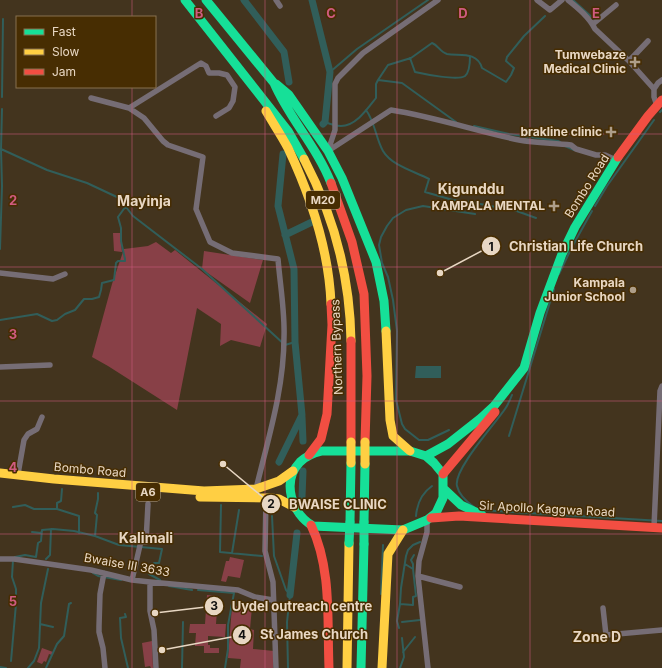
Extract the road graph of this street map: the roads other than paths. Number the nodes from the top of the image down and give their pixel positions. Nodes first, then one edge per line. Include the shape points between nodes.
1 (185, 0) edge
2 (206, 0) edge
3 (276, 0) edge
4 (438, 0) edge
5 (537, 0) edge
6 (562, 0) edge
7 (568, 0) edge
8 (280, 6) dead end
9 (616, 6) dead end
10 (593, 24) junction
11 (648, 41) dead end
12 (629, 61) junction
13 (662, 80) edge
14 (274, 83) junction
15 (654, 89) junction
16 (257, 92) junction
17 (91, 98) dead end
18 (659, 103) edge
19 (129, 108) junction
20 (216, 116) dead end
21 (328, 151) junction
22 (616, 160) junction
23 (0, 273) edge
24 (65, 274) dead end
25 (50, 365) dead end
26 (0, 367) edge
27 (513, 382) junction
28 (661, 390) edge
29 (42, 417) dead end
30 (410, 451) junction
31 (309, 455) junction
32 (426, 456) junction
33 (293, 470) junction
34 (0, 472) edge
35 (18, 474) junction
36 (443, 474) junction
37 (0, 478) edge
38 (256, 489) junction
39 (444, 489) junction
40 (266, 498) junction
41 (148, 504) dead end
42 (294, 508) junction
43 (493, 518) junction
44 (429, 519) junction
45 (311, 525) junction
46 (658, 527) edge
47 (403, 530) junction
48 (0, 559) edge
49 (104, 574) junction
50 (418, 576) junction
51 (132, 580) junction
52 (150, 582) junction
53 (460, 587) dead end
54 (273, 600) junction
55 (603, 608) dead end
56 (662, 630) edge
57 (105, 668) edge
58 (156, 668) edge
59 (276, 668) edge
60 (329, 668) edge
61 (347, 668) edge
62 (361, 668) edge
63 (382, 668) edge
64 (428, 668) edge

1 - 16 main road, Northern Bypass / M20
2 - 14 main road, M20
3 - 8 street
4 - 21 street via 363,52 338,78 335,130
5 - 6 street via 550,10
7 - 10 street
9 - 10 street
10 - 12 street
11 - 12 street
12 - 15 street
13 - 15 street
14 - 21 main road via 289,95
14 - 62 main road, M20, bridge via 281,99 326,168 354,248 364,294 367,376
15 - 18 street via 654,97
16 - 31 main road, Bombo Road via 287,147 308,195 322,239 328,269 332,325 327,414 321,439
16 - 61 main road, Northern Bypass / M20, bridge via 298,147 311,171 334,228 349,304 352,344
17 - 19 street
18 - 22 main road, Bombo Road
19 - 20 street via 201,63 206,66 209,73 226,75 235,87 229,108
19 - 38 street via 144,118 168,145 203,157 196,209 210,242 232,253 278,258 284,336 282,370
21 - 22 street via 391,110 521,140 571,146
21 - 30 main road via 342,178 376,262 384,301 390,420 393,436
22 - 27 main road, Bombo Road via 568,240 540,313 524,368
23 - 24 street via 53,279
25 - 26 street
27 - 32 main road, Bombo Road via 494,406 464,433
27 - 36 main road, Bombo Road via 504,402
28 - 46 street
29 - 35 street via 37,429 24,440
30 - 31 main road via 322,451
30 - 32 main road
31 - 33 main road, Bombo Road
32 - 36 main road
33 - 38 main road, Bombo Road / A6 via 279,481
33 - 42 main road via 290,490
34 - 35 main road, Bombo Road
35 - 38 main road, Bombo Road / A6 via 204,491
36 - 39 main road
37 - 40 main road, Bombo Road / A6 via 202,497
39 - 43 main road via 453,501 466,509
39 - 44 main road via 436,513
40 - 42 main road, Bombo Road / A6 via 279,499
40 - 54 street via 265,551 273,582
41 - 51 street via 146,542 141,541
42 - 45 main road
43 - 44 main road, Sir Apollo Kaggwa Road via 459,516
43 - 46 main road, Sir Apollo Kaggwa Road
44 - 47 main road, Sir Apollo Kaggwa Road
44 - 50 street via 418,561
45 - 47 main road
45 - 60 main road via 319,540 323,560
47 - 63 main road via 388,554
48 - 49 street, Bwaise III 3633 via 22,560
49 - 51 street, Bwaise III 3633
49 - 57 street via 100,594 99,632
50 - 53 street
50 - 64 street
51 - 52 street, Bwaise III 3633
52 - 54 street, Bwaise III 3633 via 238,590 255,597
52 - 58 street via 150,611
54 - 59 street
55 - 56 street via 606,635

